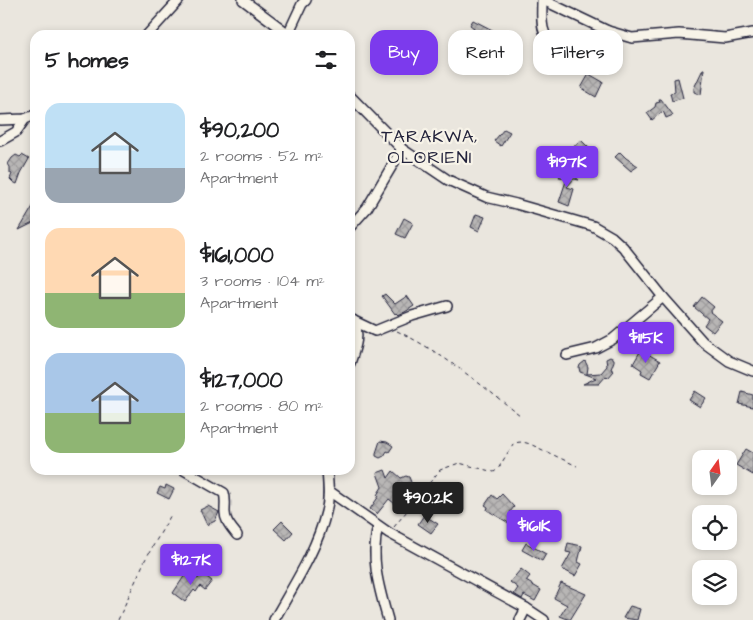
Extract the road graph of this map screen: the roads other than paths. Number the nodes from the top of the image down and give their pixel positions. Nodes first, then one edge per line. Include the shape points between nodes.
1 (179, 0) edge
2 (243, 0) edge
3 (306, 0) edge
4 (543, 0) edge
5 (152, 30) edge
6 (284, 30) edge
7 (291, 30) edge
8 (544, 30) edge
9 (606, 30) edge
10 (753, 33) edge
11 (623, 35) edge
12 (355, 101) edge
13 (30, 117) edge
14 (25, 119) junction
15 (0, 120) edge
16 (0, 141) edge
17 (402, 149) junction
18 (355, 221) edge
19 (662, 297) junction
20 (447, 306) dead end
21 (355, 321) edge
22 (355, 329) edge
23 (355, 343) edge
24 (566, 355) dead end
25 (753, 371) edge
26 (193, 475) edge
27 (327, 475) edge
28 (329, 491) junction
29 (378, 526) junction
30 (237, 535) dead end
31 (526, 608) junction
32 (274, 620) edge
33 (388, 620) edge
34 (520, 620) edge
35 (544, 620) edge

1 - 5 street
2 - 6 street
3 - 7 street
4 - 8 street
4 - 9 street
10 - 11 street via 730,38 678,34 632,38
12 - 17 street
13 - 14 street
14 - 15 street
14 - 16 street via 16,132
17 - 18 street via 367,208
17 - 19 street via 448,180 486,197 602,230 623,247
19 - 24 street via 613,339 596,348
19 - 25 street via 703,342 730,361
20 - 21 street via 375,331
22 - 23 street
26 - 30 street via 224,493 226,520
27 - 28 street
28 - 29 street
28 - 32 street via 319,534
29 - 31 street
29 - 33 street via 375,570
31 - 34 street
31 - 35 street

